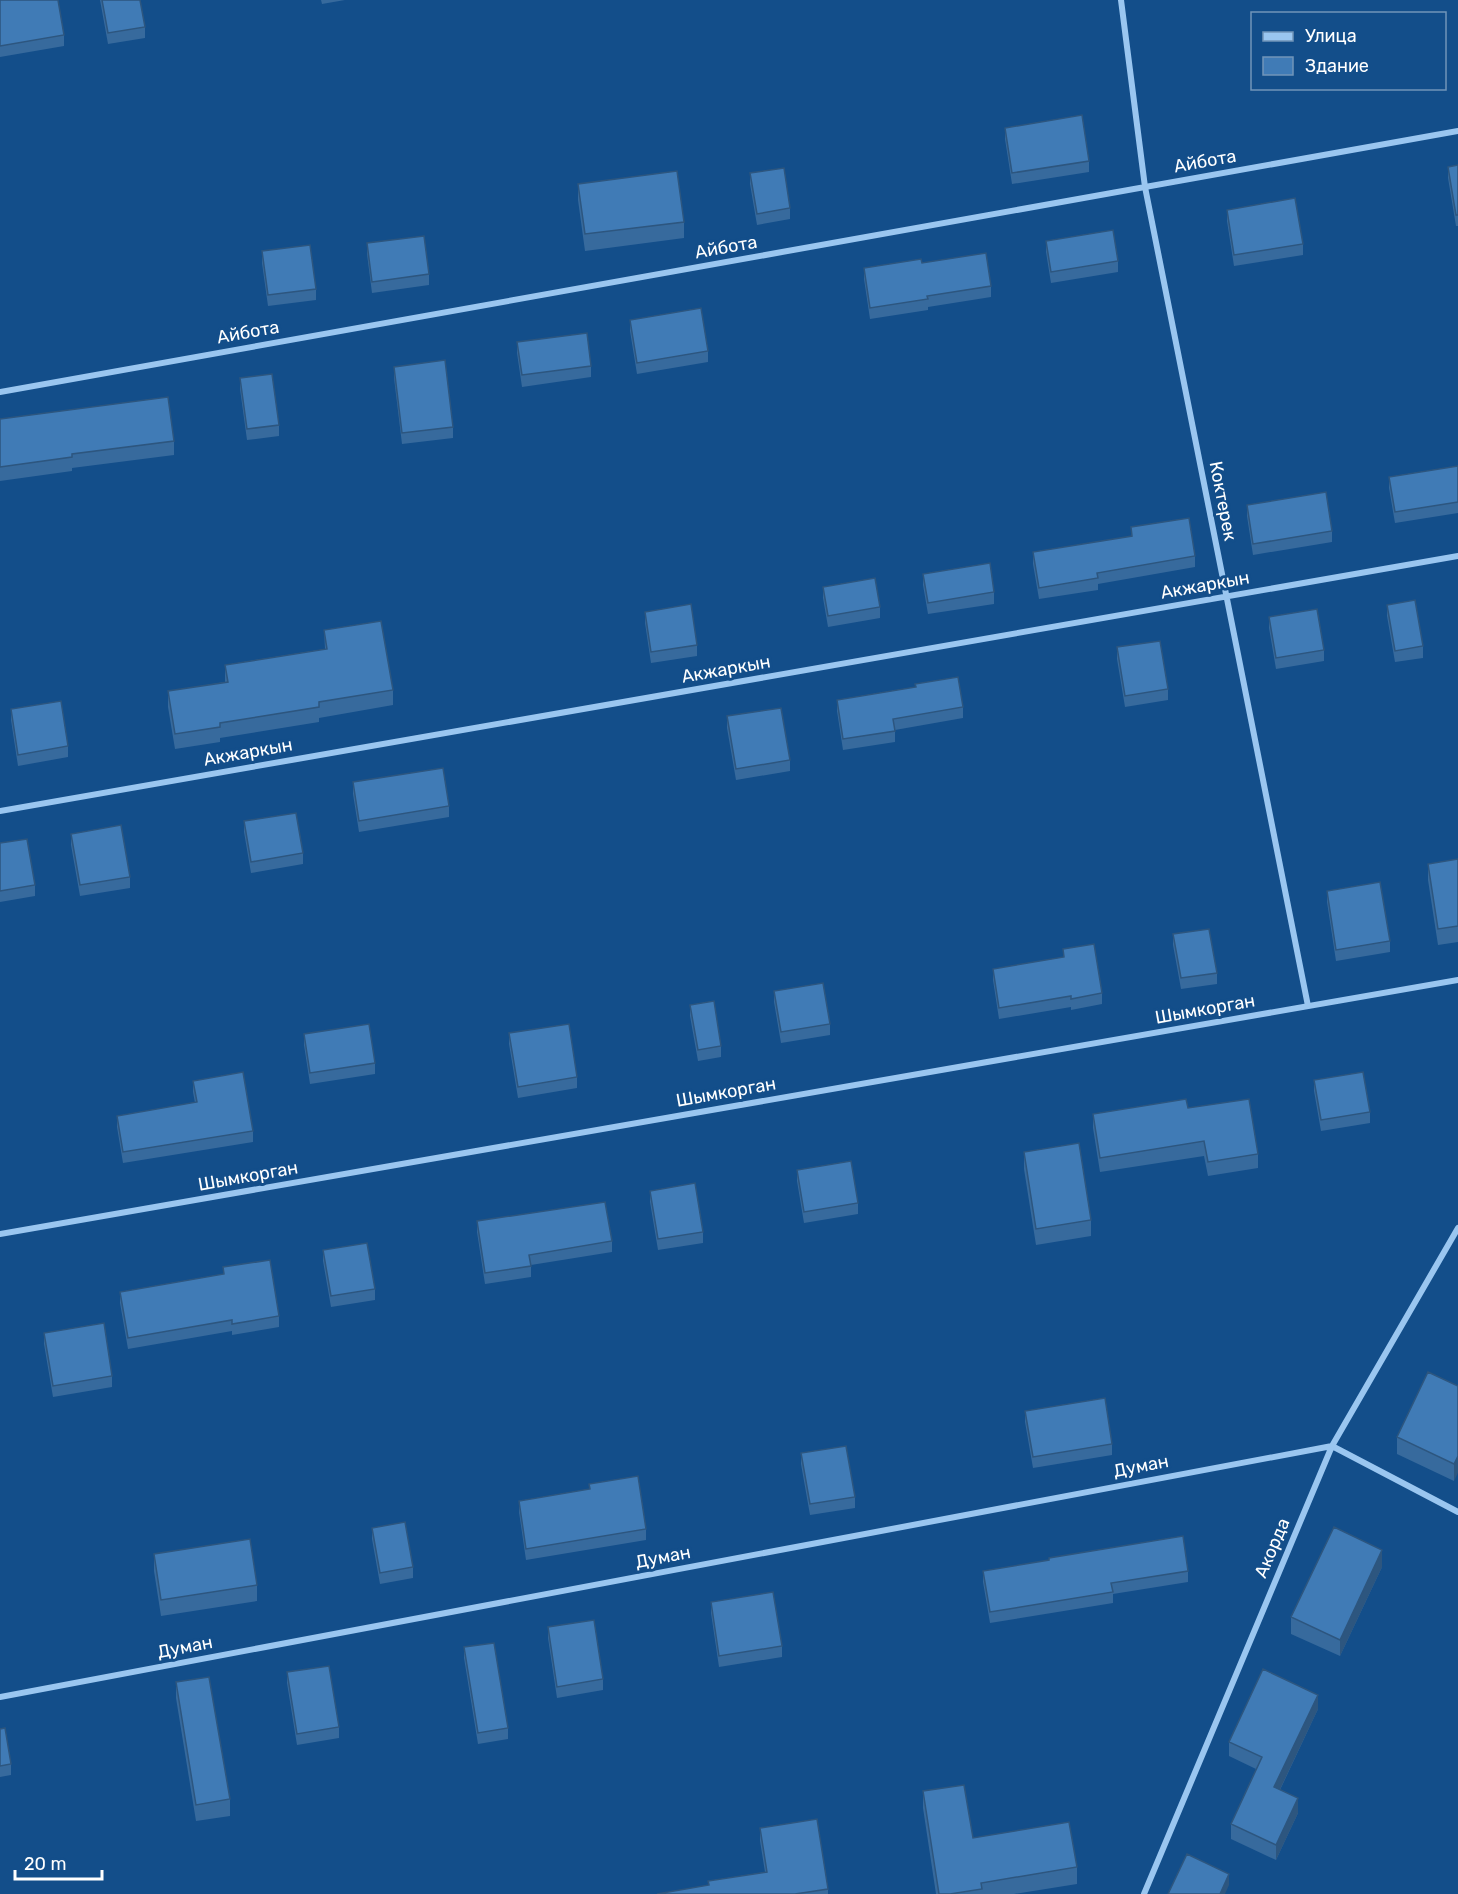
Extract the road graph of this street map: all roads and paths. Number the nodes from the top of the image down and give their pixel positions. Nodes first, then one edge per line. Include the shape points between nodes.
1 (1121, 0) edge
2 (1458, 131) edge
3 (1145, 187) junction
4 (0, 392) edge
5 (1458, 556) edge
6 (1227, 597) junction
7 (0, 811) edge
8 (1458, 980) edge
9 (1308, 1006) junction
10 (1458, 1227) edge
11 (0, 1234) edge
12 (1332, 1446) junction
13 (1458, 1512) edge
14 (0, 1697) edge
15 (1144, 1894) edge

1 - 3 street, Коктерек
2 - 3 street, Айбота
3 - 4 street, Айбота
3 - 6 street, Коктерек
5 - 6 street, Акжаркын
6 - 7 street, Акжаркын
6 - 9 street, Коктерек
8 - 9 street, Шымкорган
9 - 11 street, Шымкорган
10 - 12 street, Акорда
12 - 13 street
12 - 14 street, Думан
12 - 15 street, Акорда

